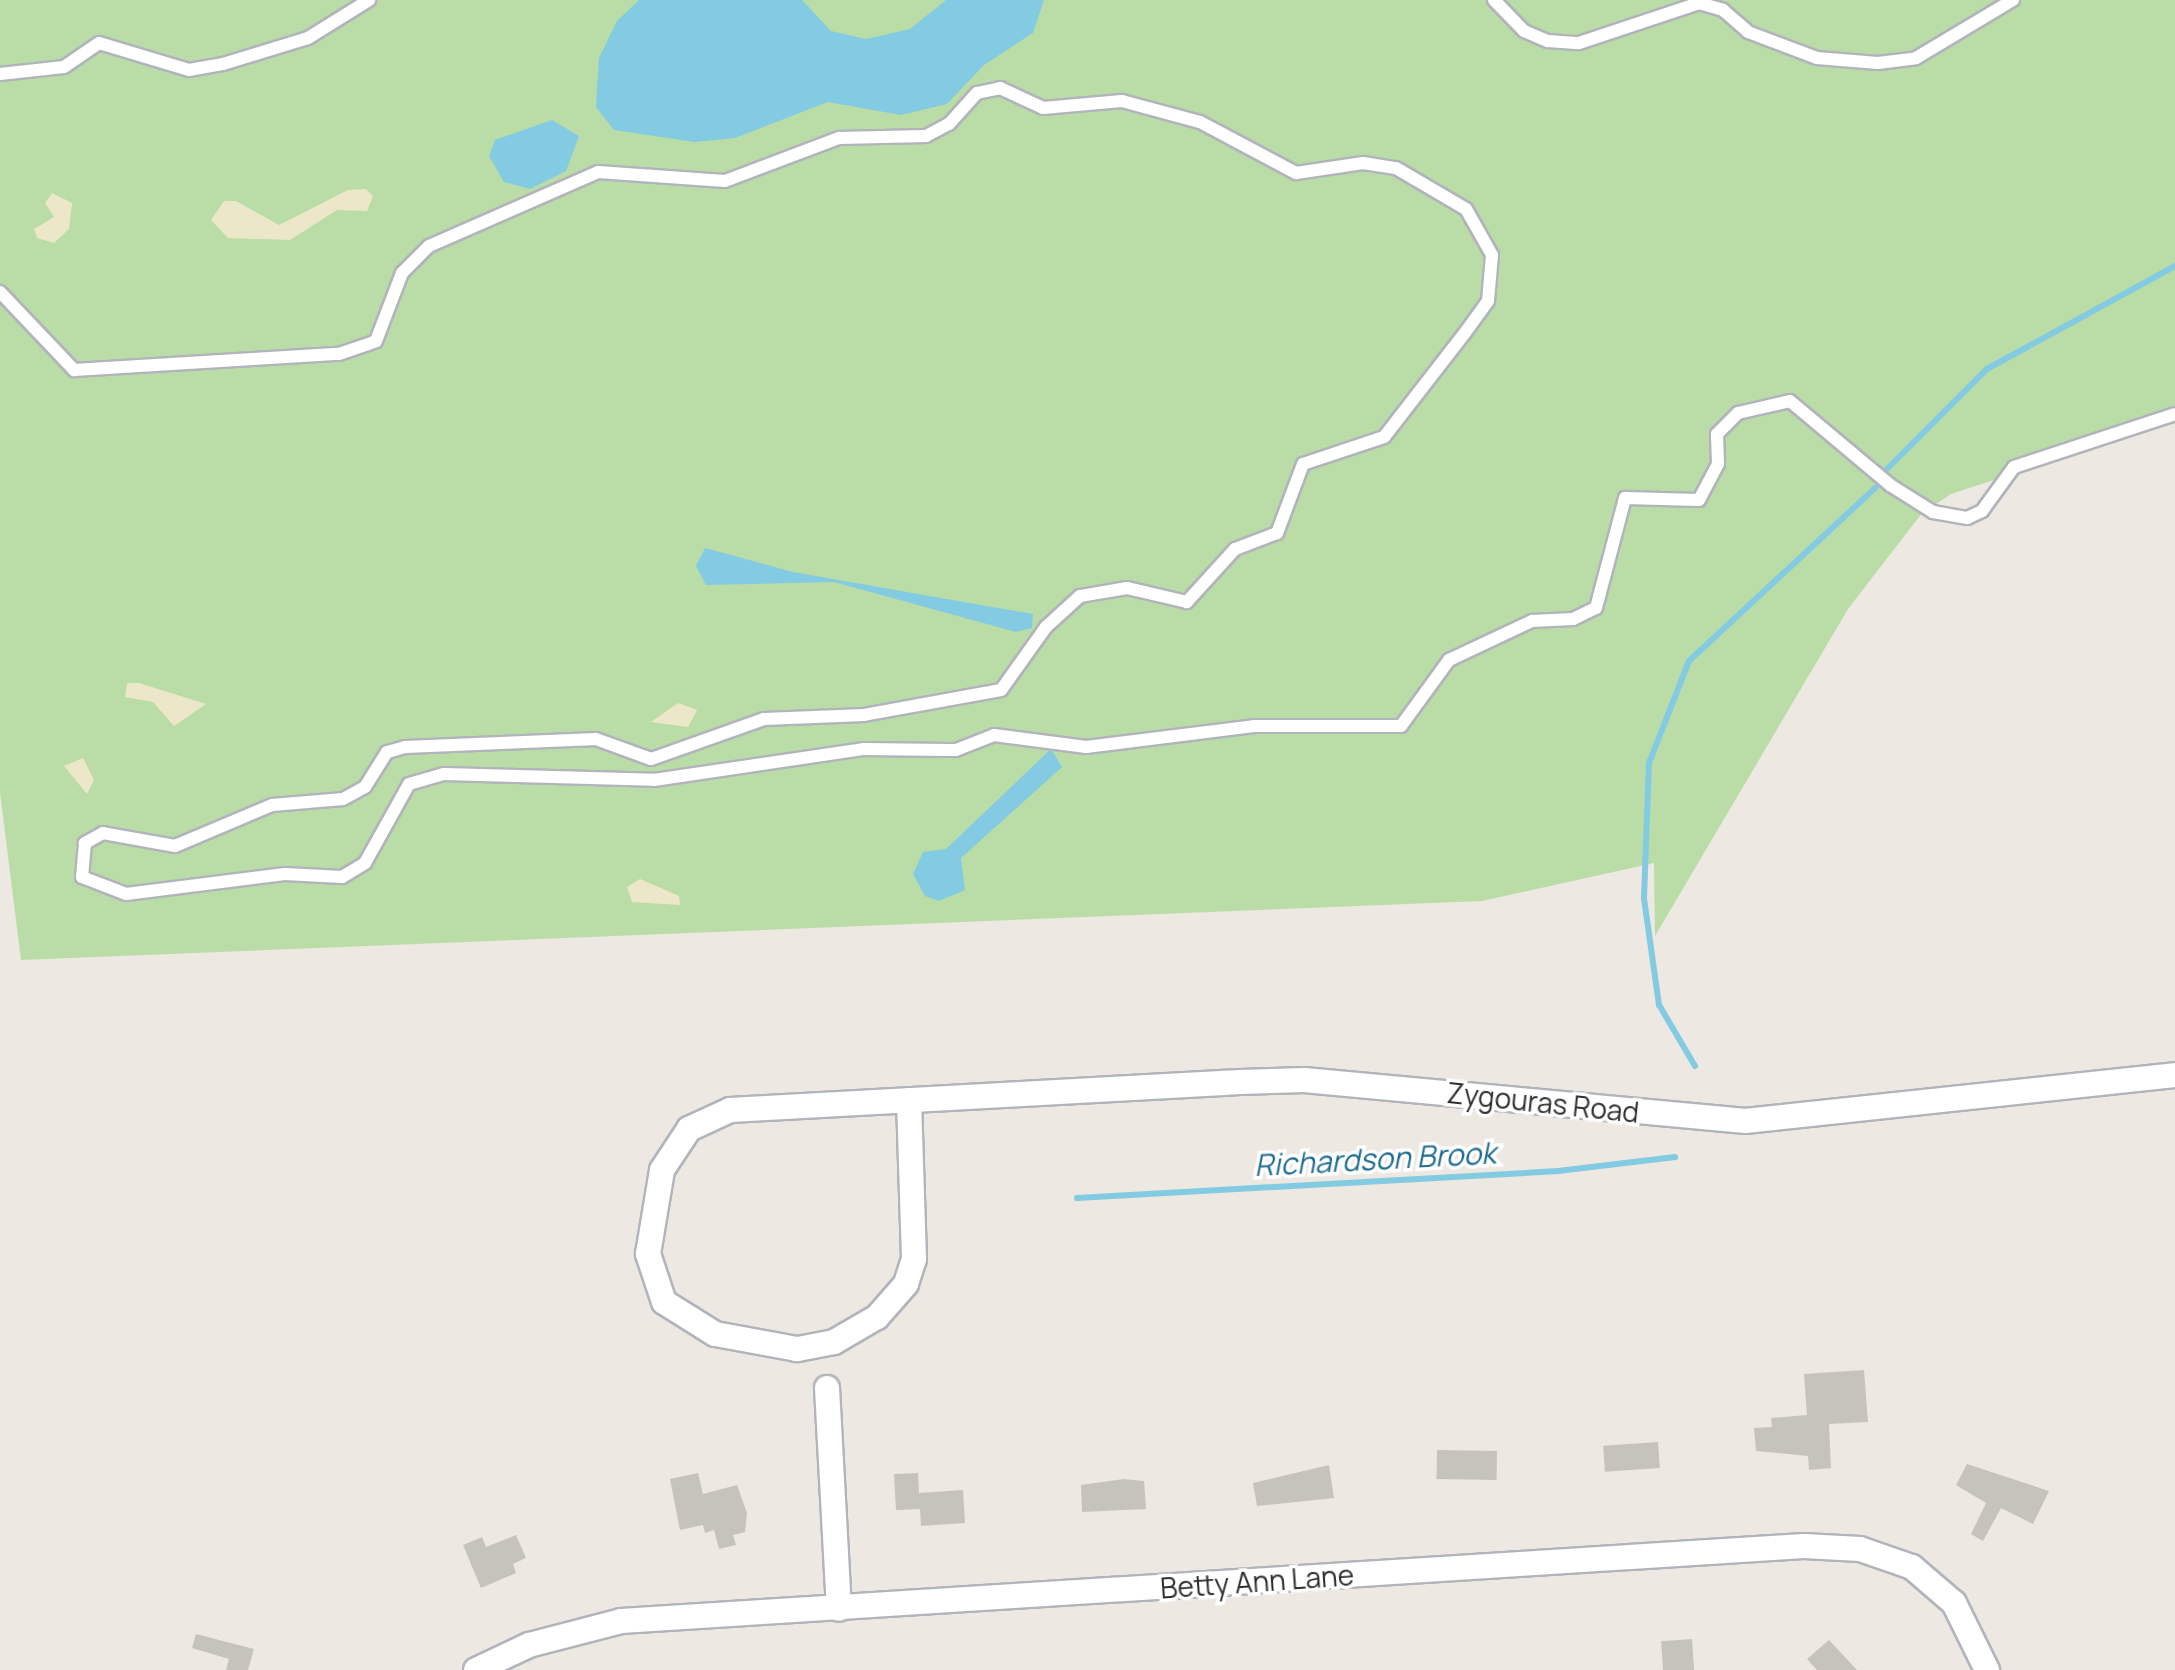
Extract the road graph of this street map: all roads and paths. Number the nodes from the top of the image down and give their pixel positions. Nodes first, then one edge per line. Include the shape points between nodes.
1 (369, 0) edge
2 (1494, 0) edge
3 (2013, 0) edge
4 (0, 74) edge
5 (0, 292) edge
6 (2175, 414) edge
7 (2175, 1075) edge
8 (909, 1100) junction
9 (827, 1388) dead end
10 (839, 1609) junction
11 (476, 1670) edge
12 (1987, 1670) edge

1 - 4 lane via 308,38 223,64 189,70 99,43 64,67
2 - 3 lane via 1524,31 1548,41 1579,43 1699,3 1723,10 1748,32 1817,58 1899,63
5 - 6 lane via 74,370 339,354 376,341 402,273 429,246 598,172 725,181 839,138 926,136 949,124 977,93 1000,88 1043,108 1122,101 1200,122 1296,173 1389,165 1459,202 1480,222 1492,255 1488,301 1464,334 1384,437 1303,464 1277,533 1235,549 1187,602 1127,588 1080,596 1046,627 1001,690 864,715 764,719 651,759 596,739 405,747 387,752 365,787 343,799 272,805 175,846 103,833 85,843 82,877 126,894 285,874 342,877 365,863 409,784 444,774 654,780 863,749 956,750 994,735 1086,747 1254,726 1401,726 1449,660 1532,621 1573,619 1596,608 1625,498 1699,500 1716,473 1717,434 1738,413 1790,401 1890,485 1933,512 1967,518 1982,511 2014,467
7 - 8 street, Zygouras Road via 1745,1121 1337,1080
8 - 8 street, Zygouras Road via 730,1110 698,1121 667,1160 652,1212 649,1264 664,1302 715,1334 797,1349 834,1342 877,1317 906,1284 914,1259
9 - 10 street
10 - 11 street, Betty Ann Lane via 621,1621 544,1640
10 - 12 street, Betty Ann Lane via 1832,1546 1886,1556 1935,1583 1970,1626

